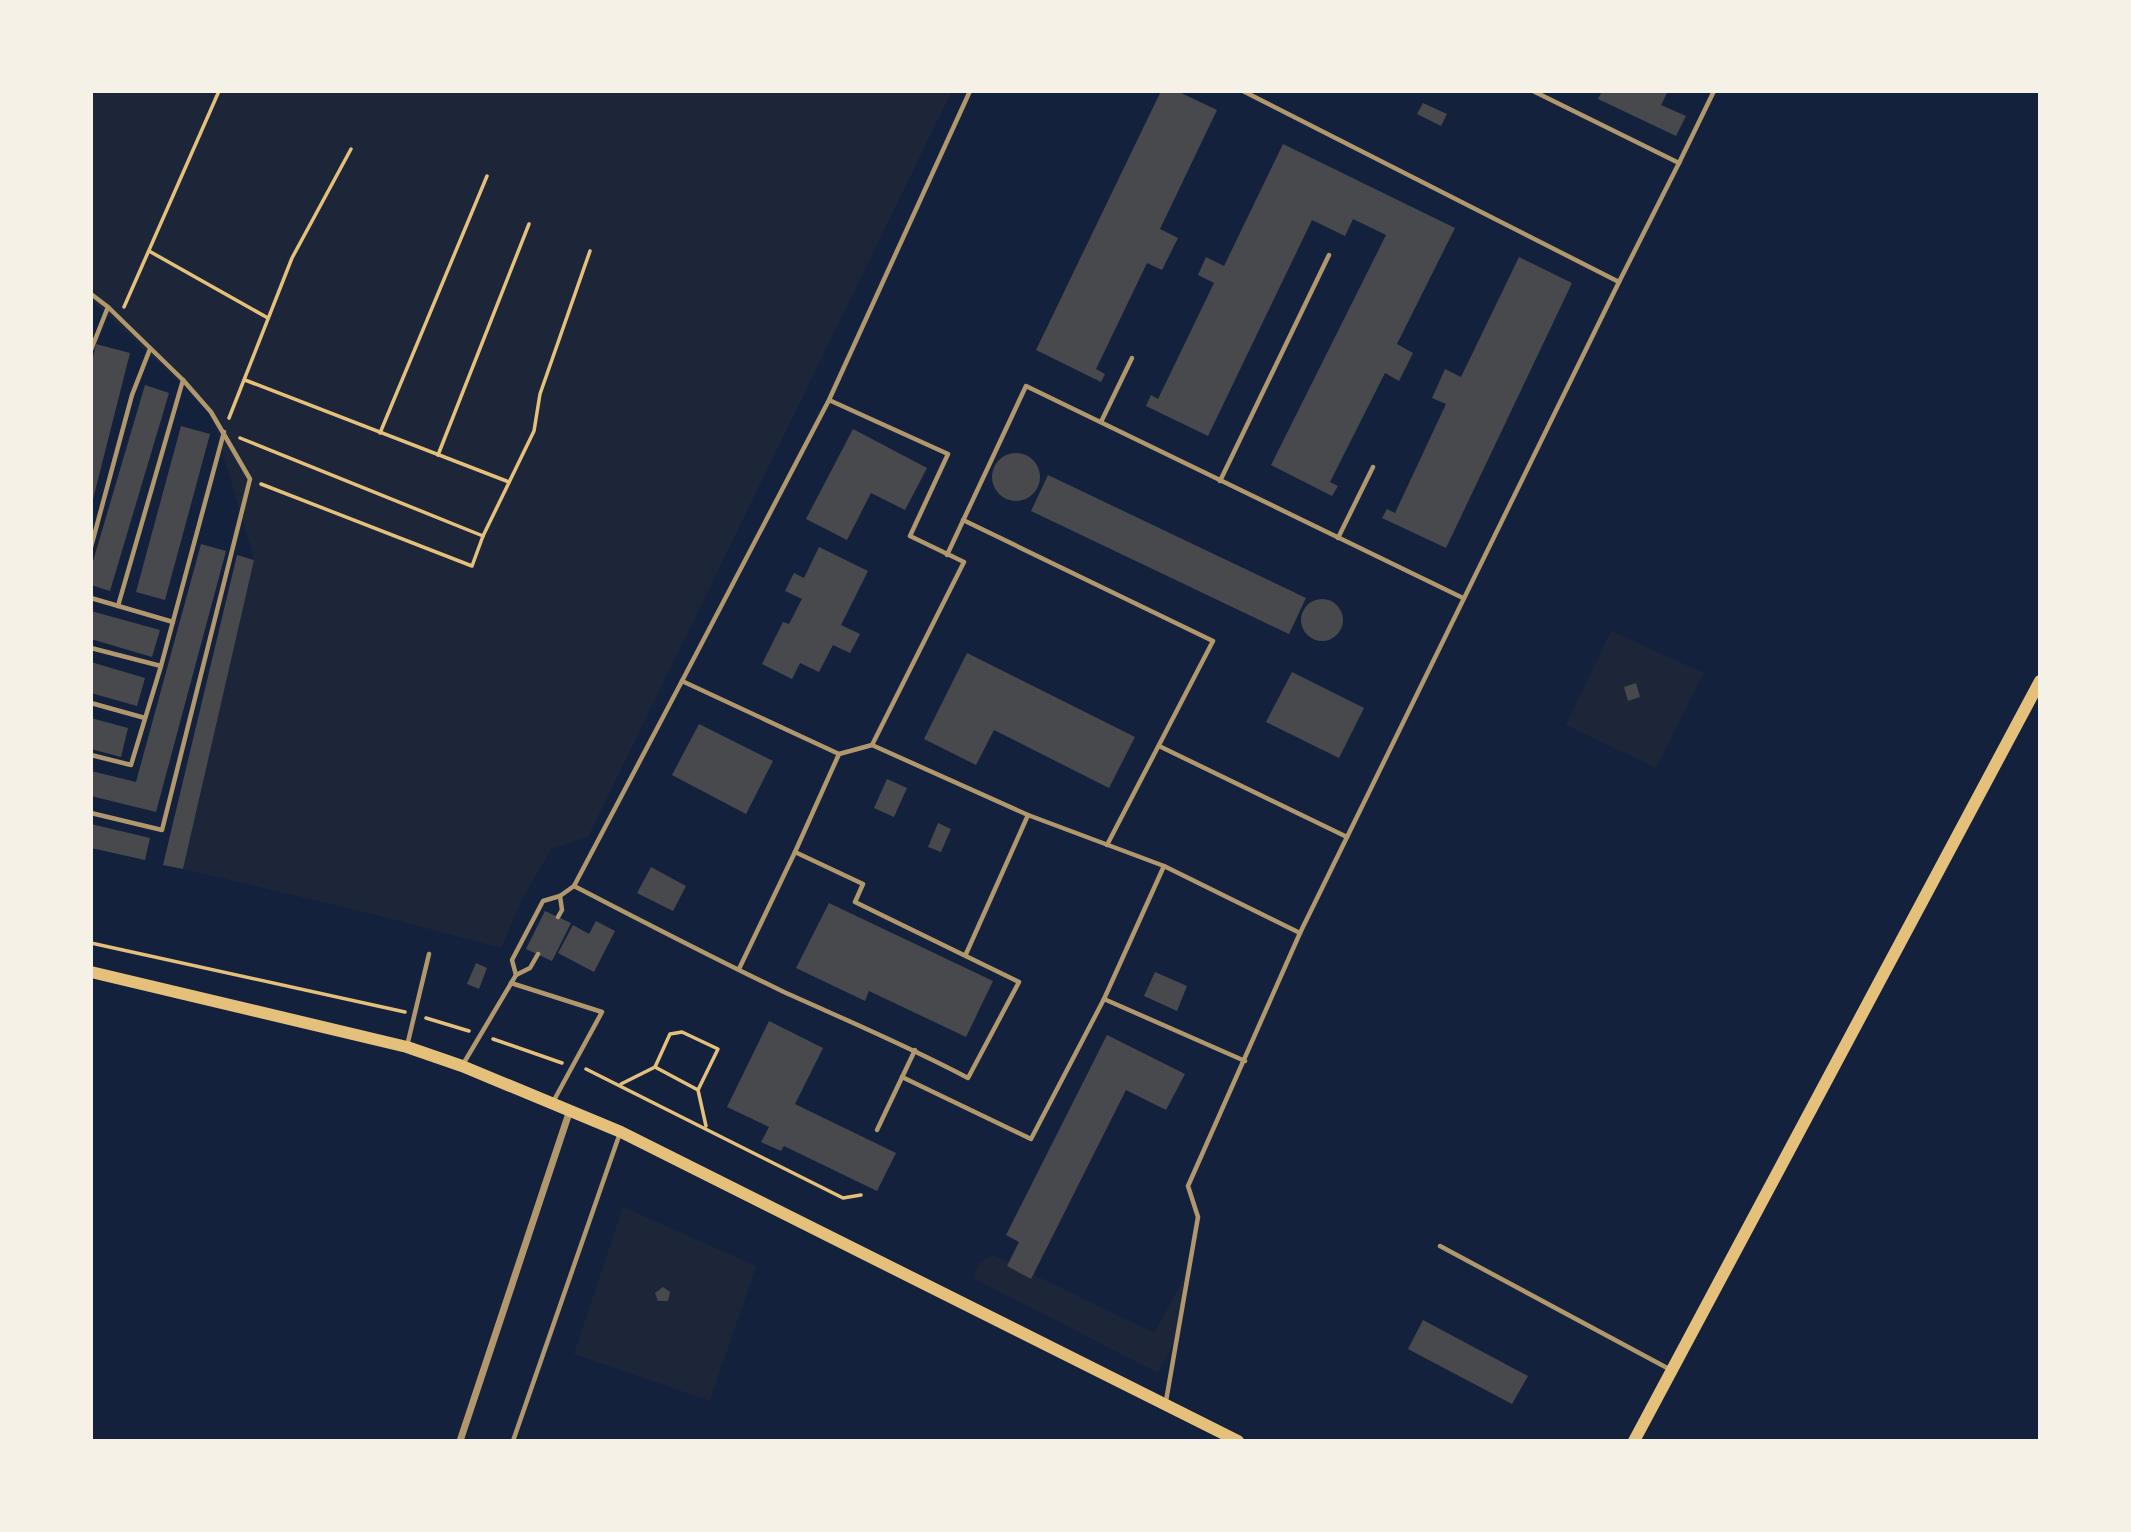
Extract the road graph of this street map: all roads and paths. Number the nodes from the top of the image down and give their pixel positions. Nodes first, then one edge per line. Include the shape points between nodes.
1 (219, 91) edge
2 (970, 91) edge
3 (1243, 91) edge
4 (1534, 91) edge
5 (1714, 91) edge
6 (351, 149) dead end
7 (1679, 163) junction
8 (487, 176) dead end
9 (529, 224) dead end
10 (149, 251) junction
11 (590, 251) dead end
12 (1329, 254) dead end
13 (1619, 282) junction
14 (91, 295) edge
15 (108, 307) junction
16 (119, 318) junction
17 (268, 318) junction
18 (150, 349) junction
19 (91, 350) edge
20 (1132, 358) dead end
21 (183, 380) junction
22 (244, 380) junction
23 (829, 400) junction
24 (1101, 422) junction
25 (224, 431) junction
26 (380, 433) junction
27 (438, 455) junction
28 (1373, 467) dead end
29 (250, 480) junction
30 (1220, 481) junction
31 (509, 482) junction
32 (963, 520) junction
33 (483, 536) junction
34 (1338, 538) junction
35 (91, 547) edge
36 (947, 555) junction
37 (91, 598) edge
38 (1463, 598) junction
39 (118, 606) junction
40 (173, 622) junction
41 (91, 648) edge
42 (161, 666) junction
43 (682, 681) junction
44 (2040, 681) edge
45 (91, 704) edge
46 (145, 718) junction
47 (872, 745) junction
48 (1158, 746) junction
49 (839, 754) junction
50 (91, 755) edge
51 (91, 813) edge
52 (1028, 815) junction
53 (1347, 837) junction
54 (1107, 845) junction
55 (795, 852) junction
56 (1164, 866) junction
57 (574, 886) junction
58 (559, 896) junction
59 (558, 918) dead end
60 (1300, 933) junction
61 (91, 943) edge
62 (429, 954) dead end
63 (538, 954) dead end
64 (966, 954) junction
65 (739, 969) junction
66 (91, 972) edge
67 (516, 975) junction
68 (511, 983) junction
69 (1104, 999) junction
70 (414, 1014) junction
71 (481, 1035) junction
72 (407, 1047) junction
73 (915, 1050) junction
74 (1245, 1061) junction
75 (462, 1066) junction
76 (573, 1067) junction
77 (655, 1067) junction
78 (902, 1077) junction
79 (621, 1084) junction
80 (698, 1090) junction
81 (553, 1103) junction
82 (570, 1110) junction
83 (706, 1128) junction
84 (877, 1130) dead end
85 (621, 1132) junction
86 (861, 1195) dead end
87 (1440, 1246) dead end
88 (1671, 1371) junction
89 (1166, 1406) junction
90 (460, 1441) edge
91 (513, 1441) edge
92 (1238, 1441) edge
93 (1634, 1441) edge

1 - 10 path
2 - 23 lane
3 - 13 lane
4 - 7 lane
5 - 7 lane
6 - 17 path via 292,258
7 - 13 lane
8 - 26 path
9 - 27 path
10 - 16 path
10 - 17 path
11 - 31 path via 540,394 534,431
12 - 30 lane
13 - 38 lane
14 - 15 lane
15 - 16 lane
15 - 19 lane
16 - 18 lane
17 - 22 path
18 - 21 lane
18 - 35 lane via 132,395
20 - 24 lane
21 - 25 lane
21 - 39 lane
22 - 25 path
22 - 26 path
23 - 36 lane via 948,454 910,536
23 - 43 lane
24 - 30 lane
24 - 32 lane via 1026,386
25 - 29 lane
25 - 33 path
25 - 40 lane
26 - 27 path
27 - 31 path
28 - 34 lane
29 - 33 path via 472,566
29 - 51 lane via 162,830
30 - 34 lane
31 - 33 path
32 - 36 lane
32 - 48 lane via 1213,641
34 - 38 lane
36 - 47 lane via 964,562
37 - 39 lane
38 - 53 lane
39 - 40 lane
40 - 42 lane
41 - 42 lane
42 - 46 lane
43 - 49 lane
43 - 57 lane
44 - 88 main road
45 - 46 lane
46 - 50 lane via 131,765
47 - 49 lane
47 - 52 lane
48 - 53 lane
48 - 54 lane
49 - 55 lane
52 - 54 lane
52 - 64 lane
53 - 60 lane
54 - 56 lane
55 - 64 lane via 863,884 855,902
55 - 65 lane
56 - 60 lane
56 - 69 lane
57 - 58 lane
57 - 65 lane
58 - 59 lane via 562,909
58 - 67 lane via 543,901 516,950 512,960
60 - 74 lane
61 - 70 path
62 - 70 lane
63 - 67 lane via 530,968
64 - 73 lane via 1019,982 968,1078
65 - 73 lane
66 - 72 main road
67 - 68 lane
68 - 71 lane
68 - 76 lane via 602,1012
69 - 74 lane
69 - 78 lane via 1031,1139
70 - 71 path
70 - 72 lane
71 - 75 lane
71 - 76 path
72 - 75 main road
73 - 78 lane
74 - 89 lane via 1188,1186 1198,1217
75 - 81 main road
76 - 79 path via 590,1069
76 - 81 lane
77 - 79 path
77 - 80 path
77 - 80 path via 670,1034 682,1032 718,1049
78 - 84 lane
79 - 83 path
80 - 83 path
81 - 82 main road
82 - 85 main road
82 - 90 street
83 - 86 path via 843,1198
85 - 89 main road
85 - 91 lane
87 - 88 lane
88 - 93 main road
89 - 92 main road

